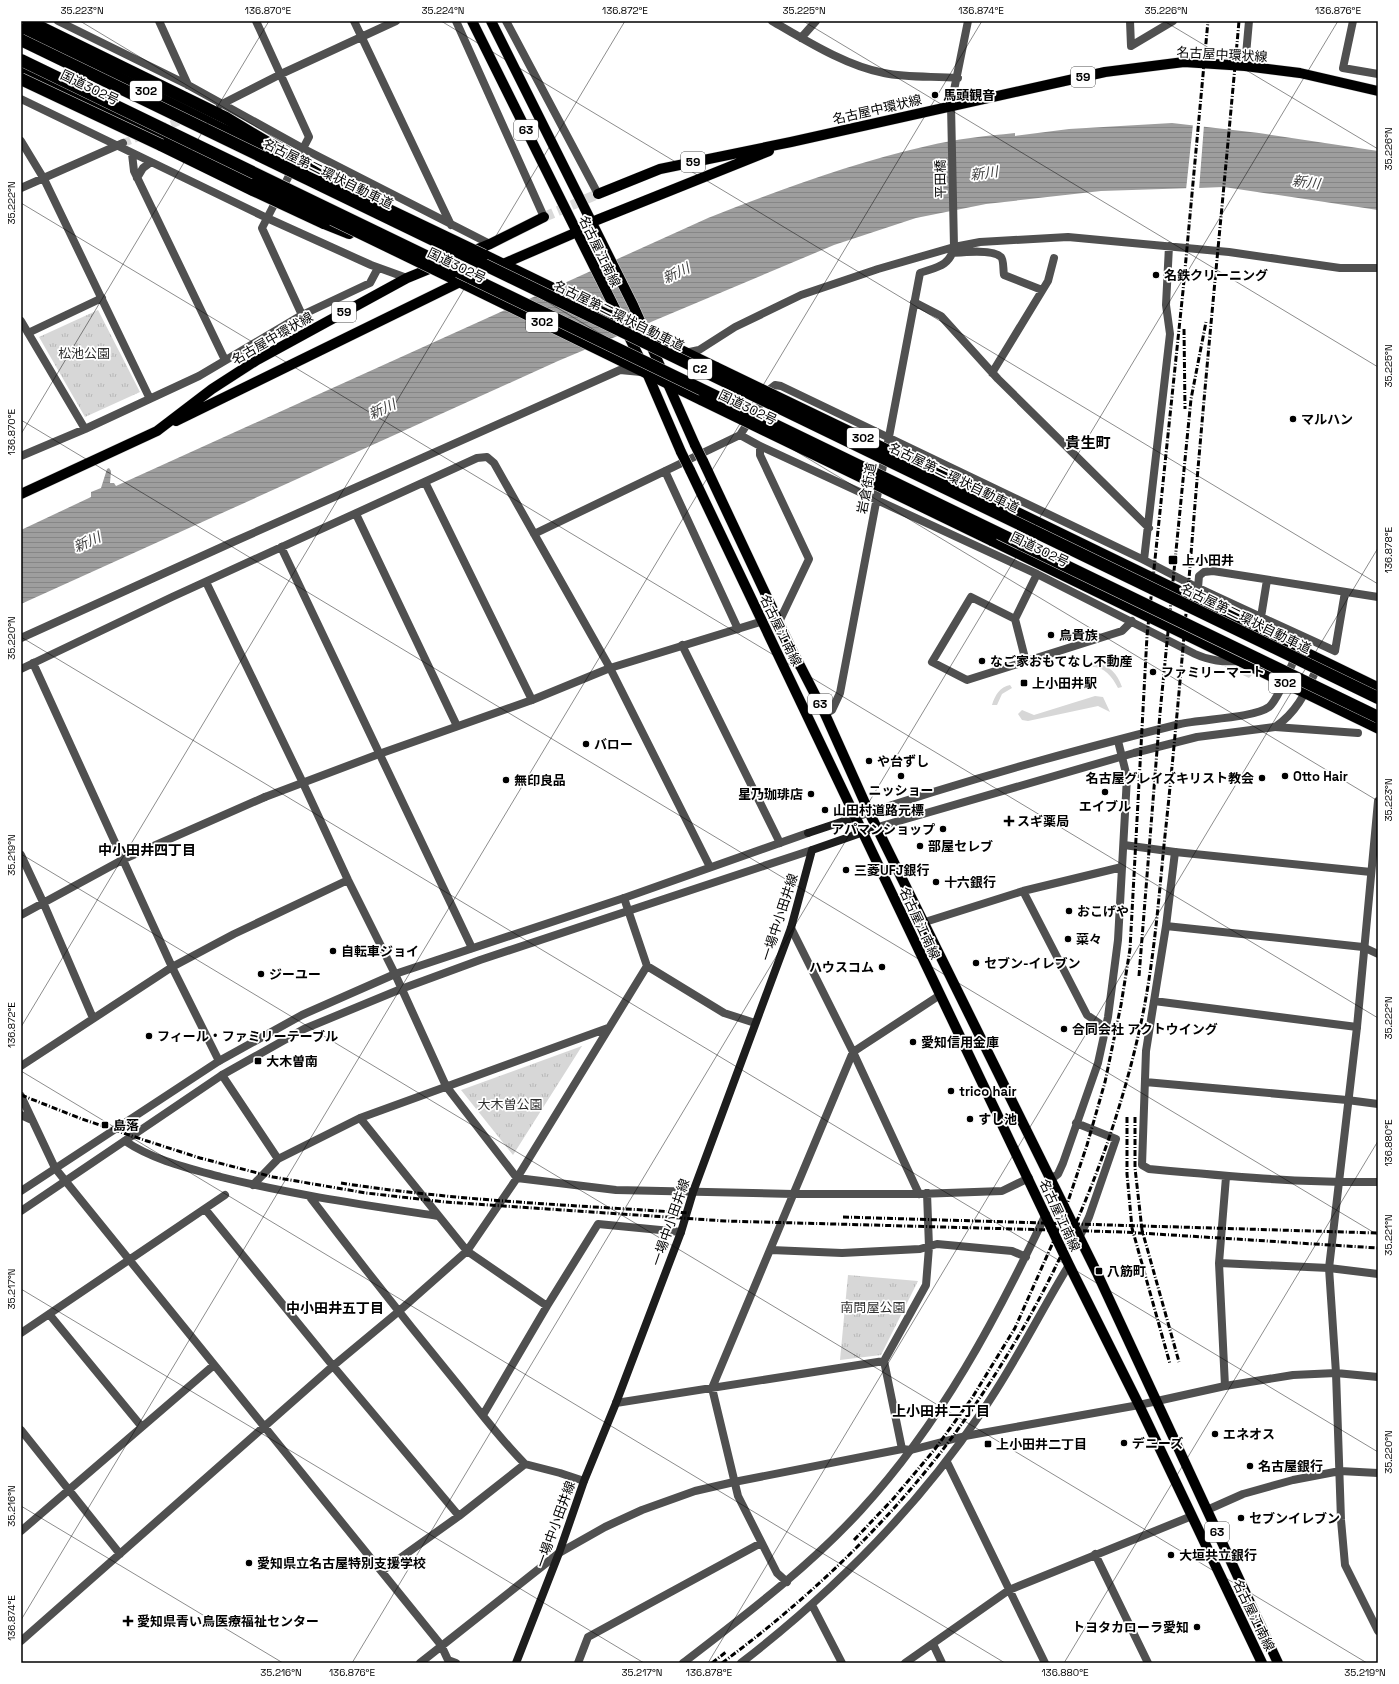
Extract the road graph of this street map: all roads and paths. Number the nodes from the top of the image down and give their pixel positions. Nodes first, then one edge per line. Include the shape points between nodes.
1 (28, 21) edge
2 (158, 21) edge
3 (256, 21) edge
4 (354, 21) edge
5 (396, 21) edge
6 (456, 21) edge
7 (472, 21) edge
8 (491, 21) edge
9 (506, 21) edge
10 (772, 21) edge
11 (816, 21) edge
12 (968, 21) edge
13 (1130, 21) edge
14 (1173, 21) edge
15 (1249, 21) edge
16 (1353, 21) edge
17 (65, 22) edge
18 (21, 29) edge
19 (362, 37) junction
20 (801, 38) junction
21 (21, 40) edge
22 (21, 60) edge
23 (1245, 66) junction
24 (21, 69) edge
25 (281, 74) junction
26 (1378, 74) edge
27 (958, 78) junction
28 (21, 79) edge
29 (188, 85) junction
30 (1378, 91) edge
31 (21, 99) edge
32 (220, 105) junction
33 (951, 106) junction
34 (21, 141) edge
35 (791, 142) junction
36 (119, 144) junction
37 (272, 149) junction
38 (304, 149) junction
39 (132, 154) junction
40 (151, 162) junction
41 (137, 178) junction
42 (44, 179) junction
43 (333, 184) joint
44 (255, 187) junction
45 (21, 188) edge
46 (598, 194) joint
47 (544, 217) joint
48 (268, 218) junction
49 (451, 224) junction
50 (594, 227) junction
51 (578, 236) junction
52 (490, 244) junction
53 (1169, 246) junction
54 (954, 250) junction
55 (1054, 258) dead end
56 (419, 262) joint
57 (503, 264) junction
58 (378, 268) junction
59 (1378, 268) edge
60 (407, 278) junction
61 (460, 282) junction
62 (365, 286) junction
63 (1042, 290) junction
64 (372, 297) junction
65 (102, 298) junction
66 (914, 302) junction
67 (302, 315) junction
68 (616, 320) junction
69 (21, 321) edge
70 (28, 333) junction
71 (646, 334) junction
72 (684, 353) junction
73 (225, 360) junction
74 (647, 373) junction
75 (992, 373) junction
76 (668, 383) junction
77 (150, 399) junction
78 (85, 429) junction
79 (157, 431) junction
80 (740, 435) junction
81 (889, 438) junction
82 (760, 446) junction
83 (21, 456) edge
84 (665, 471) junction
85 (425, 482) junction
86 (21, 494) edge
87 (876, 499) junction
88 (356, 514) junction
89 (1149, 528) junction
90 (534, 534) junction
91 (280, 547) junction
92 (1144, 560) junction
93 (1037, 574) junction
94 (1267, 580) junction
95 (206, 582) junction
96 (1198, 588) junction
97 (1346, 592) junction
98 (1211, 594) junction
99 (1378, 597) edge
100 (1216, 609) junction
101 (1260, 617) junction
102 (1015, 619) junction
103 (762, 621) junction
104 (779, 622) junction
105 (1132, 622) junction
106 (738, 629) junction
107 (21, 638) edge
108 (682, 645) junction
109 (1299, 649) junction
110 (1321, 660) junction
111 (1240, 661) junction
112 (1026, 662) junction
113 (33, 663) junction
114 (610, 668) junction
115 (21, 669) edge
116 (1283, 682) junction
117 (1378, 688) edge
118 (1305, 693) junction
119 (1378, 698) edge
120 (532, 700) junction
121 (825, 714) junction
122 (1378, 717) edge
123 (457, 726) junction
124 (1275, 727) junction
125 (1378, 728) edge
126 (1358, 733) dead end
127 (1118, 741) junction
128 (379, 754) junction
129 (1122, 756) junction
130 (303, 783) junction
131 (1378, 801) edge
132 (869, 812) junction
133 (856, 817) junction
134 (878, 827) junction
135 (864, 832) junction
136 (808, 833) joint
137 (780, 843) junction
138 (1124, 845) junction
139 (812, 850) junction
140 (1175, 852) junction
141 (21, 855) edge
142 (124, 859) junction
143 (710, 867) junction
144 (1122, 867) junction
145 (1371, 872) junction
146 (348, 880) junction
147 (1023, 892) junction
148 (624, 898) junction
149 (43, 902) junction
150 (628, 912) junction
151 (21, 915) edge
152 (924, 922) junction
153 (1166, 926) junction
154 (791, 928) junction
155 (1363, 947) junction
156 (472, 948) junction
157 (1378, 954) edge
158 (647, 966) junction
159 (172, 967) junction
160 (395, 974) junction
161 (401, 989) junction
162 (940, 995) junction
163 (1154, 1001) junction
164 (93, 1018) junction
165 (755, 1023) junction
166 (1357, 1027) junction
167 (608, 1028) junction
168 (1106, 1028) junction
169 (853, 1052) junction
170 (219, 1061) junction
171 (21, 1066) edge
172 (222, 1075) junction
173 (1145, 1082) junction
174 (446, 1086) junction
175 (21, 1096) edge
176 (1347, 1100) junction
177 (1378, 1104) edge
178 (21, 1115) edge
179 (360, 1118) junction
180 (32, 1120) junction
181 (1076, 1123) junction
182 (125, 1141) junction
183 (278, 1159) junction
184 (55, 1168) junction
185 (1226, 1176) junction
186 (517, 1178) junction
187 (1029, 1178) junction
188 (1050, 1180) junction
189 (65, 1182) junction
190 (1378, 1182) edge
191 (1339, 1183) junction
192 (253, 1185) junction
193 (21, 1191) edge
194 (693, 1192) junction
195 (793, 1194) junction
196 (923, 1194) junction
197 (225, 1195) dead end
198 (310, 1197) junction
199 (205, 1209) junction
200 (21, 1211) edge
201 (1046, 1214) junction
202 (438, 1216) junction
203 (681, 1232) junction
204 (1079, 1238) junction
205 (929, 1247) junction
206 (771, 1250) junction
207 (467, 1252) junction
208 (1026, 1257) junction
209 (128, 1260) junction
210 (1219, 1263) junction
211 (1069, 1265) junction
212 (1329, 1268) junction
213 (1378, 1274) edge
214 (547, 1306) junction
215 (398, 1312) junction
216 (50, 1314) junction
217 (21, 1333) edge
218 (884, 1361) junction
219 (214, 1365) junction
220 (333, 1366) junction
221 (1336, 1373) junction
222 (1378, 1377) edge
223 (1225, 1386) junction
224 (712, 1388) junction
225 (1156, 1401) junction
226 (616, 1403) junction
227 (1139, 1405) junction
228 (483, 1415) junction
229 (142, 1427) junction
230 (264, 1427) junction
231 (21, 1430) edge
232 (965, 1436) junction
233 (902, 1449) junction
234 (911, 1450) junction
235 (947, 1462) junction
236 (525, 1464) junction
237 (1340, 1471) junction
238 (1378, 1473) edge
239 (584, 1481) junction
240 (734, 1482) junction
241 (69, 1490) junction
242 (1207, 1510) junction
243 (459, 1516) junction
244 (1192, 1516) junction
245 (21, 1531) edge
246 (761, 1543) junction
247 (559, 1553) junction
248 (120, 1554) junction
249 (1095, 1554) junction
250 (382, 1571) junction
251 (787, 1582) junction
252 (1008, 1590) junction
253 (812, 1605) junction
254 (1378, 1631) edge
255 (21, 1641) edge
256 (933, 1644) junction
257 (441, 1646) junction
258 (420, 1663) edge
259 (456, 1663) edge
260 (516, 1663) edge
261 (578, 1663) edge
262 (683, 1663) edge
263 (741, 1663) edge
264 (842, 1663) edge
265 (905, 1663) edge
266 (942, 1663) edge
267 (1045, 1663) edge
268 (1148, 1663) edge
269 (1262, 1663) edge
270 (1278, 1663) edge

1 - 37 highway via 226,118
2 - 29 street
3 - 25 street
4 - 19 street
5 - 19 street
6 - 47 street
7 - 51 main road, 名古屋江南線 / 63
8 - 50 main road, 名古屋江南線 / 63
9 - 46 street
10 - 20 street
11 - 20 street
12 - 27 street
13 - 14 street via 1131,46
15 - 23 street
16 - 26 street via 1343,68
17 - 29 street
18 - 37 highway, 国道302号 / 302
19 - 25 street
19 - 49 street
20 - 27 street via 856,65 884,73
21 - 119 highway, 名古屋第二環状自動車道 / C2, bridge
22 - 122 highway, C2, bridge
23 - 30 main road, 名古屋中環状線 / 59 via 1300,73
23 - 33 main road, 名古屋中環状線 / 59 via 1184,62 1105,72
24 - 44 highway, 国道302号 / 302
25 - 32 street
25 - 38 street via 309,137
27 - 33 street
28 - 44 highway, bridge
29 - 32 street
31 - 36 street
32 - 38 street
33 - 35 main road, 名古屋中環状線 / 59
33 - 54 street, 平田橋
34 - 42 street
35 - 46 main road, 名古屋中環状線 / 59 via 660,169
35 - 50 main road
36 - 39 street
36 - 42 street
37 - 43 highway, bridge
38 - 48 street
38 - 49 street
39 - 40 street
39 - 41 street
40 - 41 street via 143,168
40 - 48 street
41 - 73 street
42 - 45 street
42 - 65 street
43 - 57 highway, 国道302号 / 302, bridge
44 - 56 highway, bridge via 324,223
47 - 52 main road, 名古屋中環状線 / 59
48 - 58 street
48 - 67 street via 262,228
49 - 52 street
50 - 71 main road, 名古屋江南線 / 63
51 - 57 main road
51 - 68 main road, 名古屋江南線 / 63 via 613,306
52 - 60 main road, 名古屋中環状線 / 59
53 - 54 street via 1068,237 980,242
53 - 59 street via 1340,268
53 - 89 street via 1166,305 1170,334
54 - 63 street via 983,251 999,255 1002,258 1004,276
54 - 66 street, 岩倉街道 via 953,256 943,265 920,272
54 - 72 street via 878,269 801,295 734,327 699,350
55 - 63 street via 1048,281
56 - 61 highway, 国道302号 / 302, bridge
57 - 68 highway, 国道302号 / 302
58 - 60 street
58 - 62 street via 370,284
60 - 64 main road, 名古屋中環状線 / 59
61 - 74 highway, 国道302号 / 302
61 - 79 main road
62 - 64 street
62 - 67 street
63 - 75 street
64 - 79 main road, 名古屋中環状線 / 59 via 257,360 212,389
65 - 70 street
65 - 77 street
66 - 75 street via 941,316
66 - 81 street, 岩倉街道
67 - 73 street
68 - 71 highway, 国道302号 / 302
68 - 74 main road, 名古屋江南線 / 63
69 - 70 street
70 - 78 street
71 - 72 highway, 国道302号 / 302
71 - 76 main road, 名古屋江南線 / 63
72 - 100 highway, 国道302号 / 302, bridge
73 - 77 street via 199,376
74 - 76 highway, 国道302号 / 302
74 - 103 main road, 名古屋江南線 / 63, bridge via 681,452
74 - 107 street via 620,370
75 - 89 street
76 - 104 main road, 名古屋江南線 / 63, bridge
76 - 111 highway, 国道302号 / 302, bridge
77 - 78 street
78 - 83 street
79 - 86 main road, 名古屋中環状線 / 59
80 - 81 street via 770,390 775,386 781,386
80 - 82 street
80 - 84 street
81 - 87 street, 岩倉街道
81 - 92 street
82 - 87 street
82 - 104 street via 760,455 809,558
84 - 90 street
84 - 106 street
85 - 88 street
85 - 90 street via 477,458 487,457 494,463
85 - 120 street
87 - 93 street
87 - 121 street, 岩倉街道 via 840,692 832,710
88 - 91 street
88 - 123 street
89 - 92 street
90 - 114 street
91 - 95 street
91 - 128 street
92 - 96 street
93 - 102 street
93 - 105 street
94 - 96 street via 1213,571 1204,572 1199,576
94 - 97 street
94 - 101 street
95 - 113 street
95 - 130 street
96 - 98 street
97 - 99 street
97 - 101 street via 1334,651
98 - 100 street
98 - 101 street
100 - 109 highway, 国道302号 / 302
102 - 112 street
102 - 112 street via 971,597 932,662 967,680
103 - 106 street
103 - 133 main road, 名古屋江南線 / 63
104 - 121 main road, 名古屋江南線 / 63
105 - 111 street via 1208,660
105 - 112 street via 1122,632
106 - 108 street
108 - 114 street
108 - 137 street
109 - 110 highway, 国道302号 / 302
109 - 116 street
110 - 117 highway, 国道302号 / 302
110 - 118 street
111 - 116 highway, 国道302号 / 302
113 - 115 street
113 - 142 street
114 - 120 street
114 - 143 street
116 - 118 highway, 国道302号 / 302
116 - 127 street via 1270,706 1259,712 1190,722
118 - 124 street via 1298,707
118 - 125 highway, 国道302号 / 302
120 - 123 street
121 - 132 main road, 名古屋江南線 / 63
123 - 128 street
124 - 126 street
124 - 129 street via 1197,737
127 - 129 street
127 - 132 street
128 - 130 street
128 - 156 street
129 - 134 street
129 - 138 street via 1127,777
130 - 142 street
130 - 146 street
131 - 145 street
132 - 133 street
132 - 134 main road, 名古屋江南線 / 63
133 - 135 main road, 名古屋江南線 / 63
133 - 136 main road
134 - 135 main road
134 - 152 main road, 名古屋江南線 / 63
135 - 139 main road
135 - 162 main road, 名古屋江南線 / 63
136 - 137 street
137 - 143 street
138 - 140 street
138 - 144 street
139 - 150 street
139 - 154 main road, 一場中小田井線
140 - 145 street
140 - 153 street
141 - 149 street
142 - 149 street
142 - 159 street
143 - 148 street
144 - 147 street
144 - 168 street via 1118,940
145 - 155 street
146 - 159 street via 234,934
146 - 160 street
147 - 152 street
147 - 168 street via 1087,1015
148 - 150 street
148 - 156 street
149 - 151 street
149 - 164 street
150 - 158 street
150 - 161 street
152 - 188 main road, 名古屋江南線 / 63
153 - 155 street
153 - 163 street
154 - 165 main road, 一場中小田井線
154 - 169 street
155 - 157 street
155 - 166 street
156 - 160 street
158 - 165 street via 724,1013
158 - 167 street
159 - 164 street
159 - 170 street
160 - 161 street
160 - 170 street via 302,1015
161 - 172 street via 304,1029
161 - 174 street
162 - 169 street
162 - 187 main road, 名古屋江南線 / 63
163 - 166 street
163 - 173 street via 1146,1051
164 - 171 street
165 - 194 main road, 一場中小田井線
166 - 176 street
167 - 174 street
167 - 186 street
168 - 181 street via 1098,1063
169 - 195 street
169 - 196 street
170 - 184 street
172 - 182 street
172 - 183 street
173 - 176 street
173 - 185 street via 1142,1165 1149,1169
174 - 179 street
174 - 186 street
175 - 180 street
176 - 177 street
176 - 191 street
178 - 180 street
179 - 183 street
179 - 202 street
180 - 184 street
181 - 188 street via 1058,1174
181 - 204 street via 1116,1139 1089,1217
182 - 189 street
182 - 192 street via 141,1152
183 - 192 street
184 - 189 street
184 - 193 street
185 - 191 street
185 - 210 street
186 - 194 street via 616,1190
186 - 207 street
187 - 196 street via 1002,1191
187 - 201 main road, 名古屋江南線 / 63
188 - 204 main road, 名古屋江南線 / 63
189 - 200 street
189 - 209 street
190 - 191 street
191 - 212 street
192 - 198 street
194 - 195 street
194 - 203 main road, 一場中小田井線
195 - 196 street
195 - 206 street
196 - 205 street
197 - 199 street
198 - 202 street
198 - 215 street
199 - 209 street
199 - 220 street
201 - 208 street
201 - 211 main road, 名古屋江南線 / 63
202 - 207 street
203 - 214 street via 598,1224
203 - 226 main road, 一場中小田井線
204 - 225 main road, 名古屋江南線 / 63
205 - 206 street via 842,1253
205 - 208 street via 937,1244 1012,1251
205 - 218 street via 926,1285
206 - 224 street
207 - 214 street
207 - 215 street
208 - 234 street via 979,1346
209 - 216 street
209 - 219 street
210 - 212 street
210 - 223 street
211 - 227 main road, 名古屋江南線 / 63
211 - 232 street via 1008,1372
212 - 213 street
212 - 221 street
214 - 228 street
215 - 220 street
215 - 228 street
216 - 217 street
216 - 229 street
218 - 224 street
218 - 233 street
219 - 229 street
219 - 230 street
220 - 230 street
220 - 243 street
221 - 222 street
221 - 223 street via 1294,1375
221 - 237 street
223 - 225 street
224 - 226 street
224 - 240 street
225 - 227 street
225 - 242 main road, 名古屋江南線 / 63
226 - 239 main road, 一場中小田井線
227 - 232 street
227 - 244 main road, 名古屋江南線 / 63
228 - 236 street via 501,1440
229 - 241 street
230 - 248 street
230 - 250 street
231 - 241 street
232 - 234 street
232 - 235 street
233 - 234 street
233 - 240 street
234 - 251 street via 861,1510
235 - 252 street
235 - 253 street via 894,1524
236 - 239 street
236 - 243 street
237 - 238 street
237 - 242 street via 1293,1480 1243,1494
237 - 254 street via 1345,1565
239 - 247 main road, 一場中小田井線
240 - 246 street via 738,1496
240 - 247 street via 642,1510 604,1527
241 - 245 street
241 - 248 street
242 - 270 main road, 名古屋江南線 / 63
243 - 250 street
244 - 249 street
244 - 269 main road, 名古屋江南線 / 63
246 - 251 street via 777,1573
246 - 261 street via 588,1637
247 - 257 street
247 - 260 main road, 一場中小田井線
248 - 255 street
249 - 252 street
249 - 268 street
250 - 257 street
251 - 262 street
252 - 256 street
252 - 267 street
253 - 263 street
253 - 264 street
256 - 265 street
256 - 266 street
257 - 258 street
257 - 259 street via 448,1660

